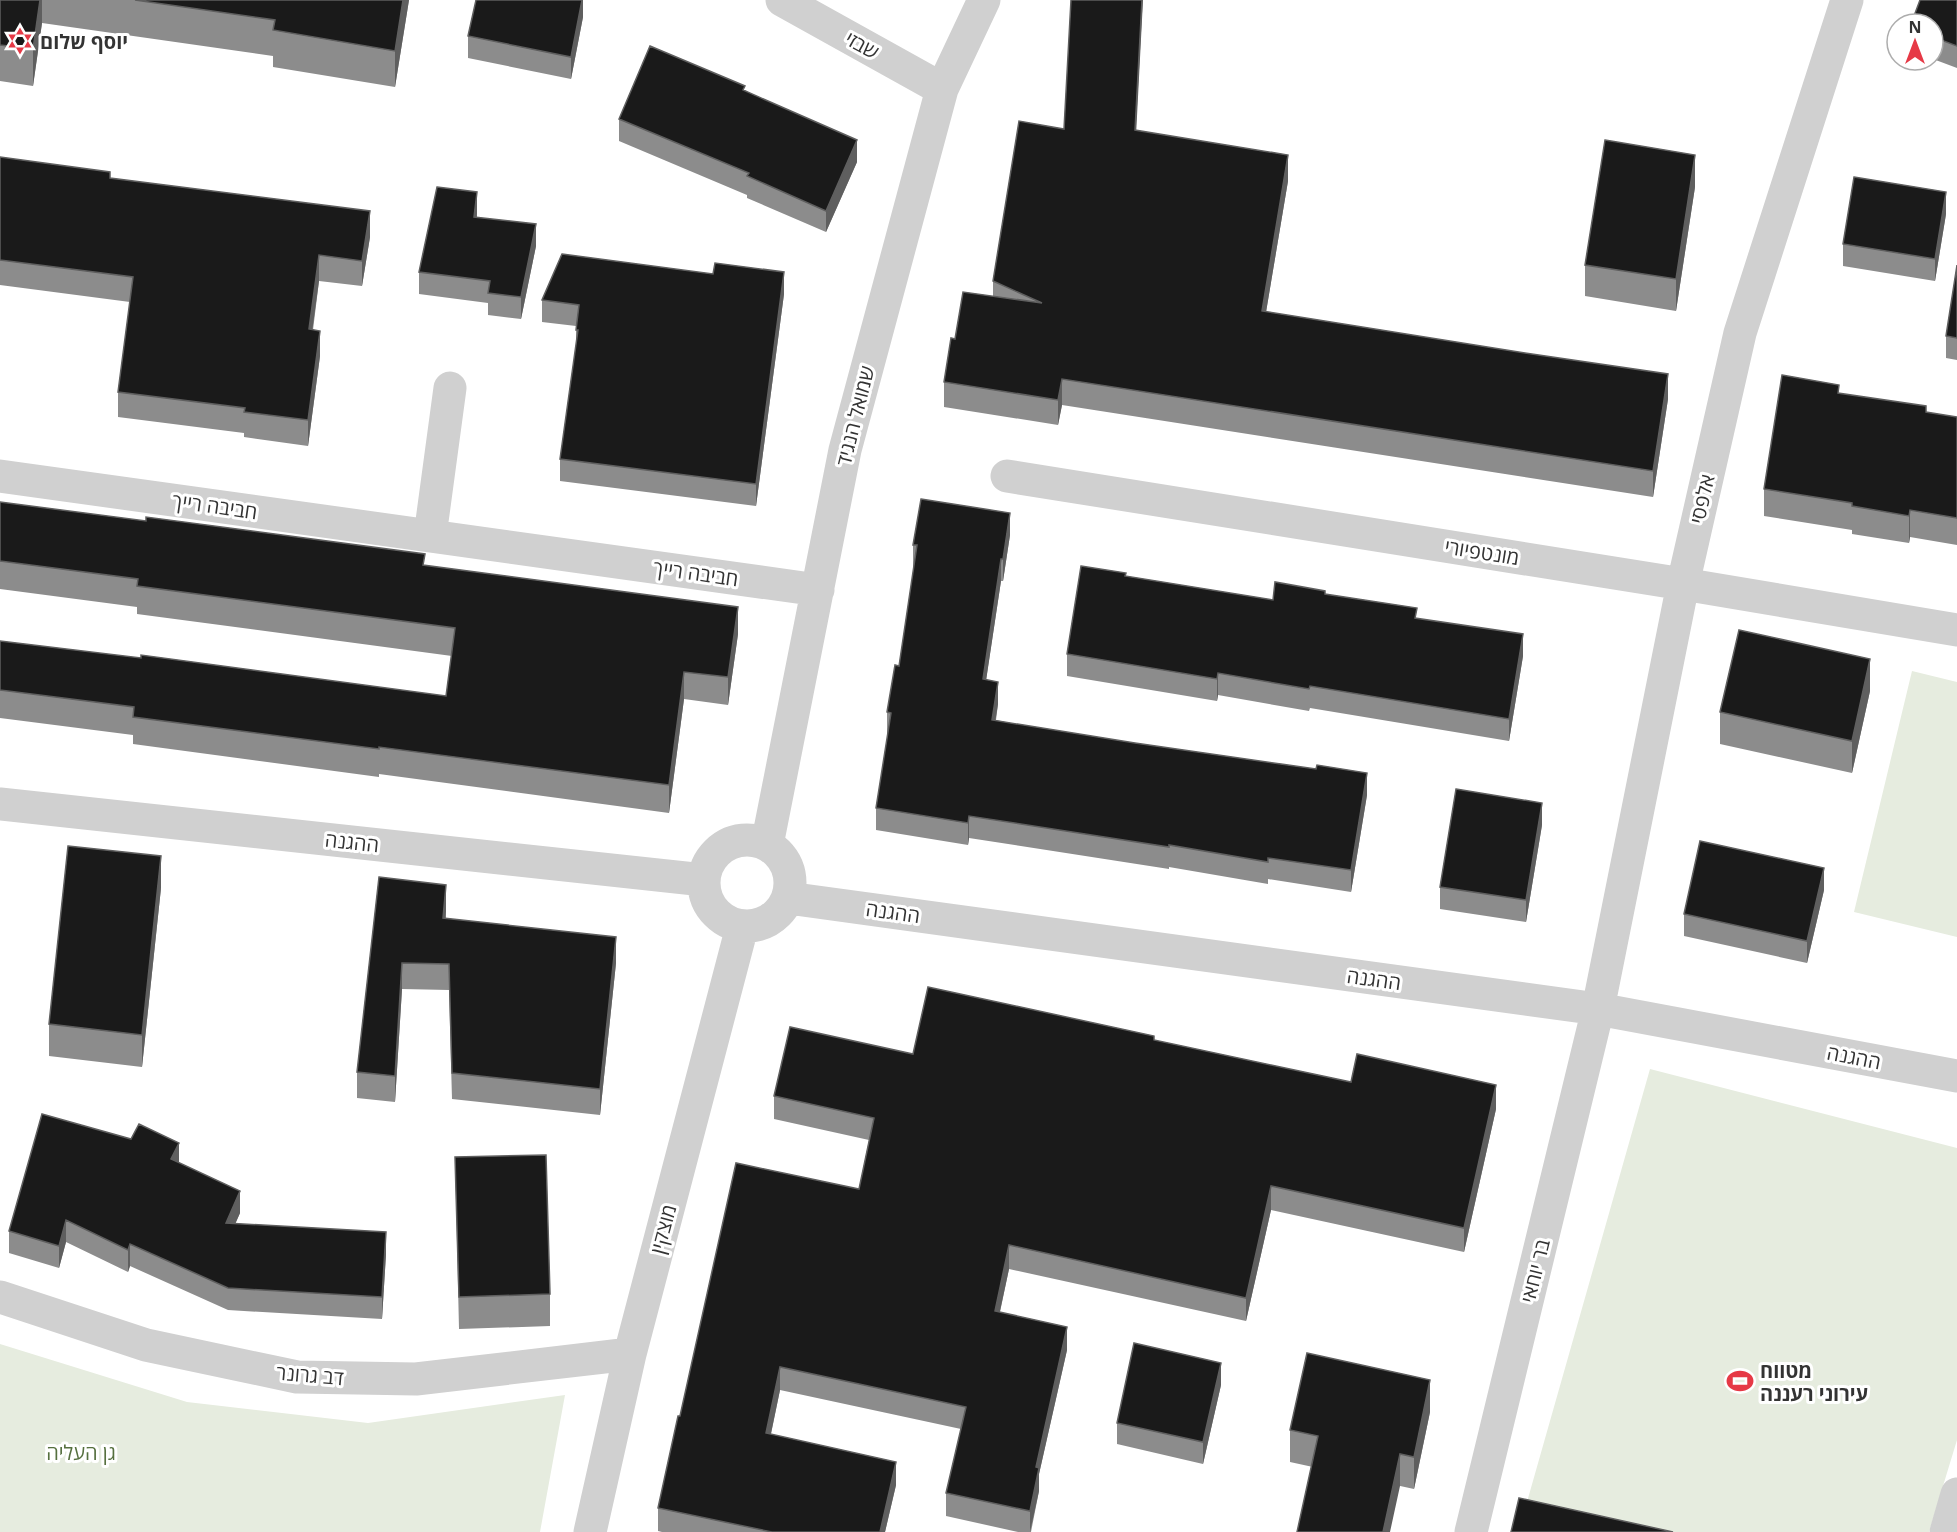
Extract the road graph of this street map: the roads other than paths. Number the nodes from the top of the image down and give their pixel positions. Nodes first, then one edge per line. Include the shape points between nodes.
1 (782, 0) edge
2 (984, 0) edge
3 (1847, 0) edge
4 (942, 89) junction
5 (450, 388) dead end
6 (0, 476) edge
7 (1007, 476) dead end
8 (430, 536) junction
9 (1683, 584) junction
10 (818, 590) junction
11 (1957, 630) edge
12 (0, 804) edge
13 (767, 844) junction
14 (704, 880) junction
15 (788, 898) junction
16 (742, 927) junction
17 (1598, 1009) junction
18 (1957, 1076) edge
19 (0, 1296) edge
20 (630, 1354) junction
21 (1957, 1494) edge
22 (590, 1532) edge
23 (1471, 1532) edge
24 (1946, 1532) edge

1 - 4 street, שבזי
2 - 4 street, שמואל הנגיד
3 - 9 street, אלפסי via 1740,333
4 - 10 street, שמואל הנגיד via 845,450
5 - 8 street
6 - 8 street, חביבה רייך
7 - 9 street, מונטפיורי
8 - 10 street, חביבה רייך
9 - 11 street, מונטפיורי
9 - 17 street, אלפסי
10 - 13 street, שמואל הנגיד
12 - 14 street, ההגנה
13 - 14 street via 754,840 726,845 707,866
13 - 15 street via 785,862 790,874
14 - 16 street via 709,906 729,923
15 - 16 street via 781,912 770,921
15 - 17 street, ההגנה
16 - 20 street, מוצקין
17 - 18 street, ההגנה
17 - 23 street, בר יוחאי
19 - 20 street, דב גרונר via 146,1345 297,1377 416,1379
20 - 22 street, מוצקין
21 - 24 street

